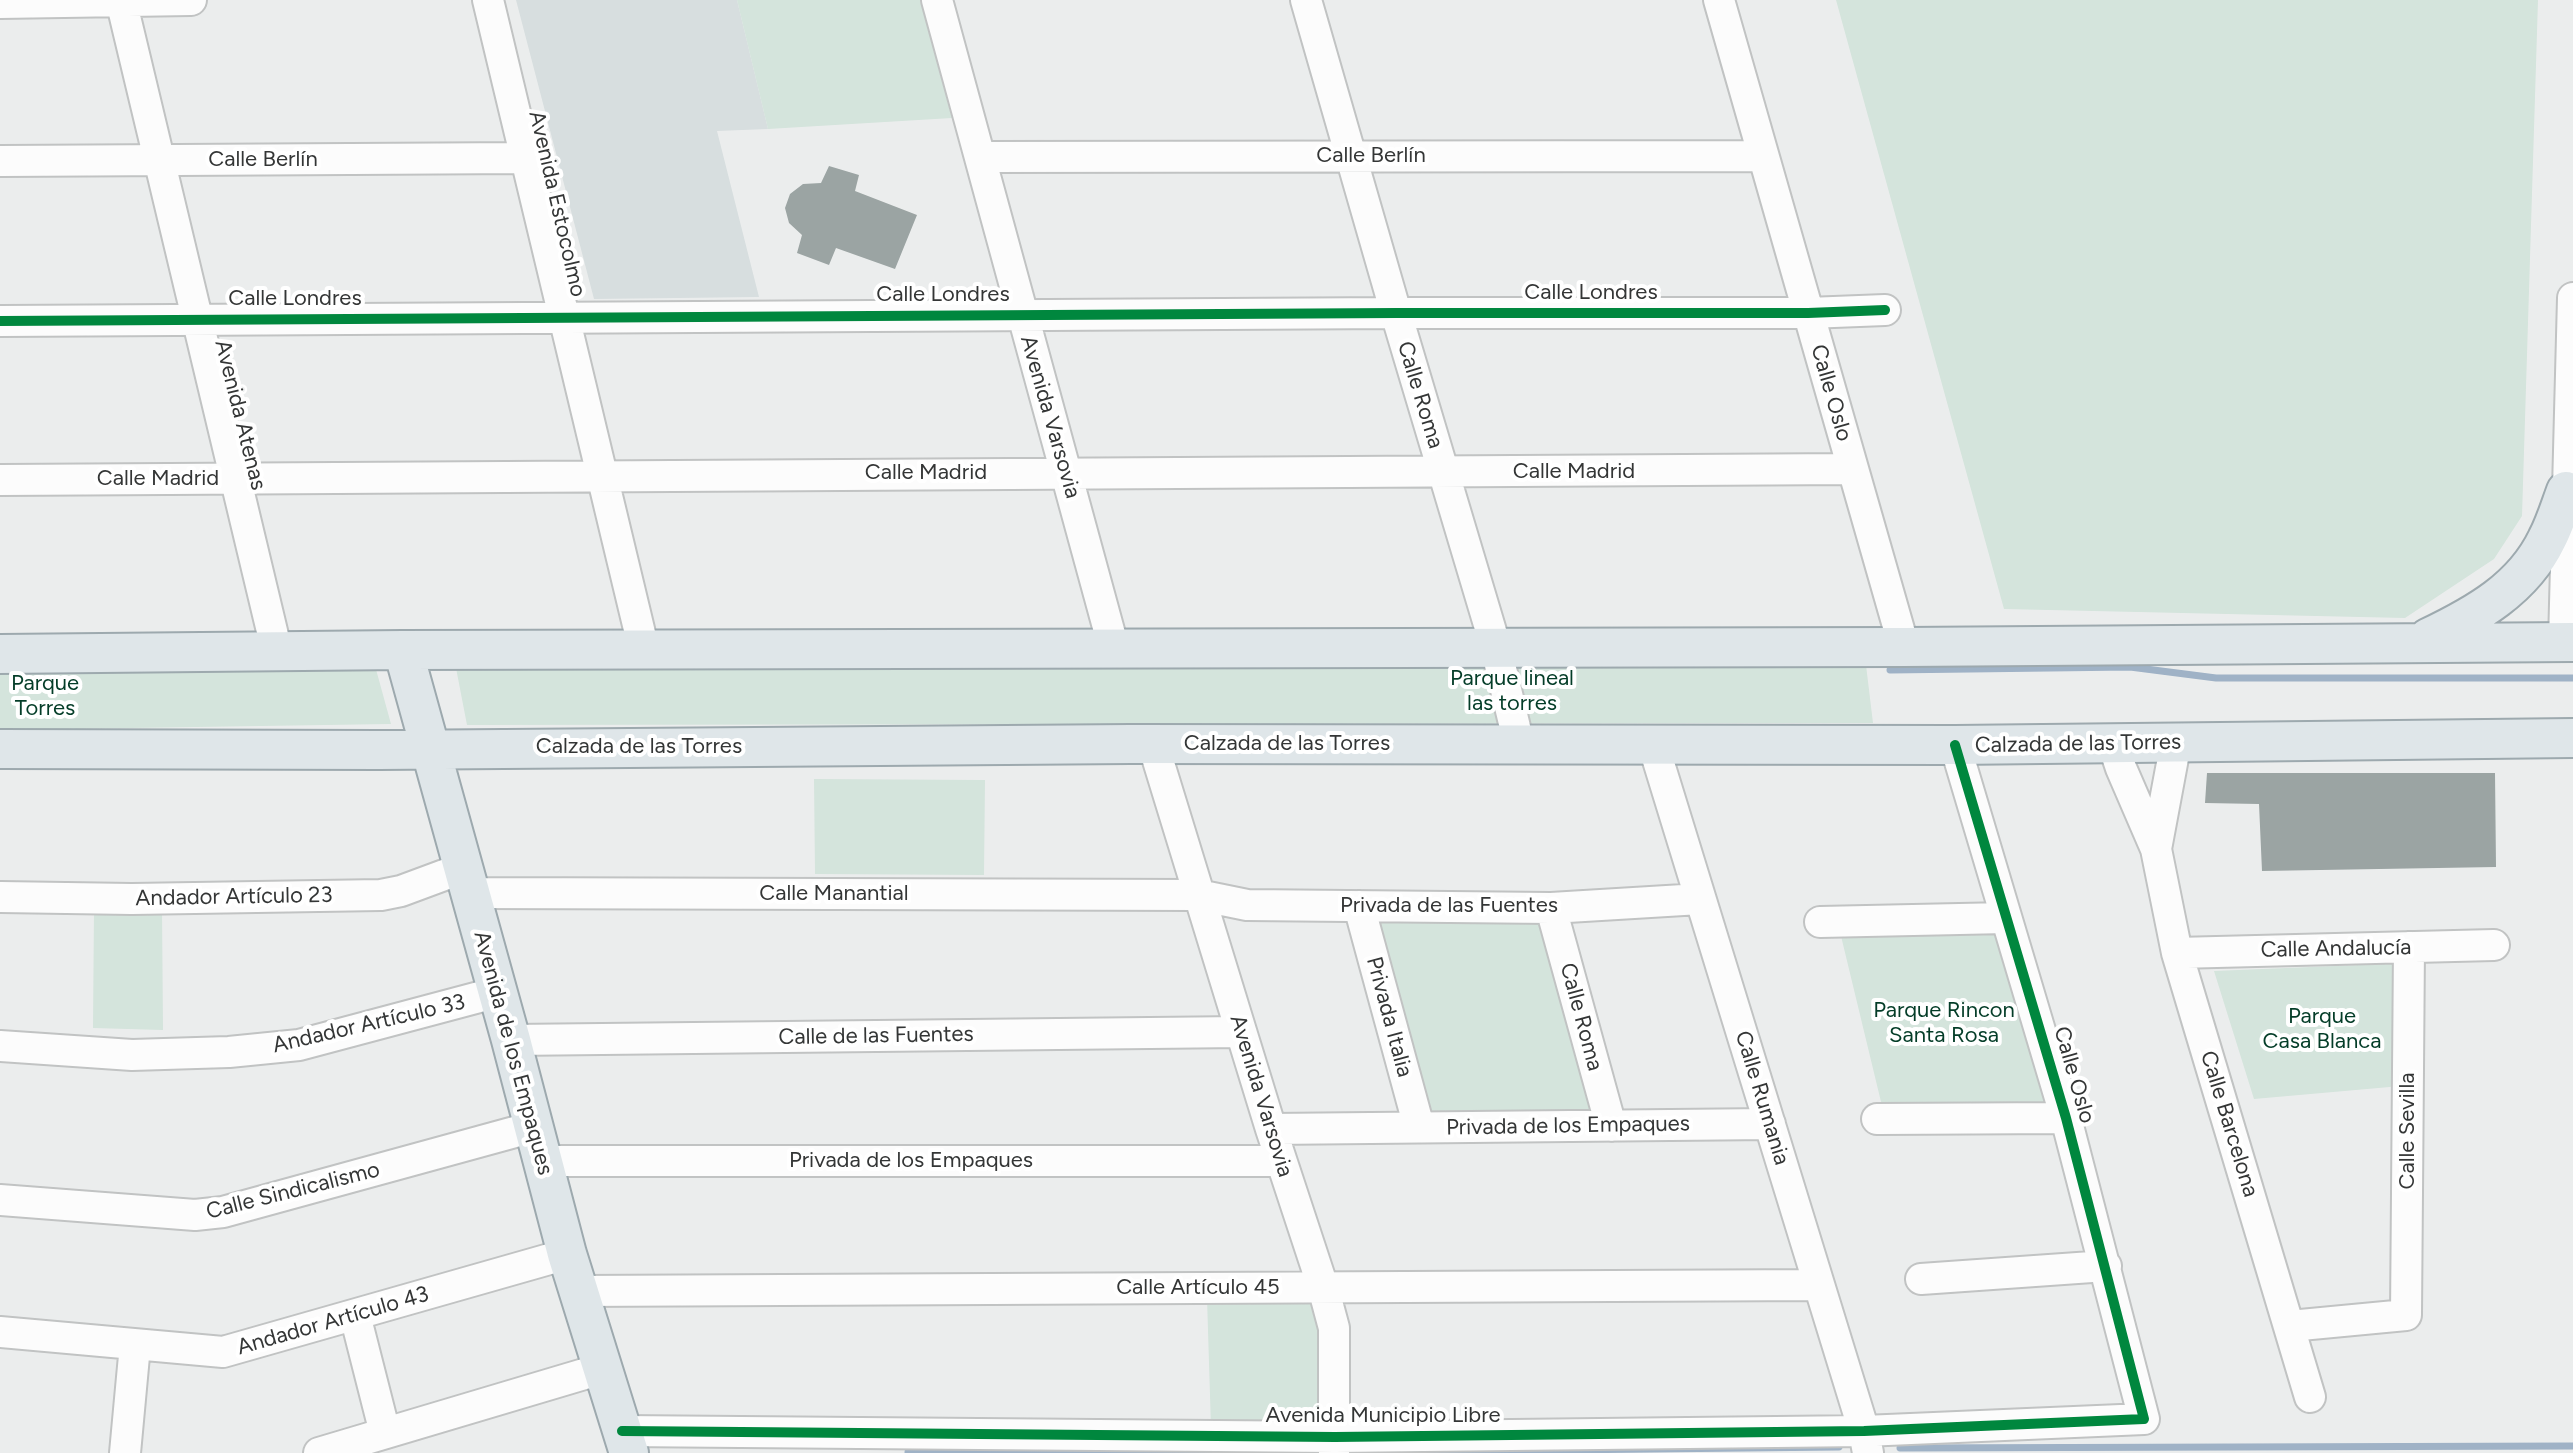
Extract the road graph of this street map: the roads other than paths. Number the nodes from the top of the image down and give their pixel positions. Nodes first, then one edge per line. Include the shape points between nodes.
1 (191, 0) edge
2 (488, 0) edge
3 (937, 0) edge
4 (1306, 0) edge
5 (1719, 0) edge
6 (121, 1) edge
7 (0, 3) edge
8 (1350, 156) junction
9 (1762, 156) junction
10 (981, 157) junction
11 (526, 158) junction
12 (0, 161) edge
13 (159, 161) junction
14 (2573, 298) edge
15 (1885, 310) dead end
16 (1396, 313) junction
17 (1808, 313) junction
18 (1022, 315) junction
19 (564, 318) junction
20 (197, 320) junction
21 (0, 321) edge
22 (1852, 469) junction
23 (1066, 472) junction
24 (1443, 473) junction
25 (602, 475) junction
26 (235, 478) junction
27 (0, 480) edge
28 (2566, 491) junction
29 (2420, 642) junction
30 (2568, 642) edge
31 (1904, 647) junction
32 (1496, 648) junction
33 (1114, 649) junction
34 (403, 650) junction
35 (644, 650) junction
36 (277, 652) junction
37 (0, 654) edge
38 (2573, 738) edge
39 (2176, 742) junction
40 (1153, 744) junction
41 (1519, 744) junction
42 (1653, 744) junction
43 (2113, 744) junction
44 (1955, 745) junction
45 (0, 749) edge
46 (430, 749) junction
47 (2156, 849) junction
48 (466, 881) junction
49 (1198, 895) junction
50 (0, 897) edge
51 (1700, 899) junction
52 (1359, 906) junction
53 (1551, 908) junction
54 (2006, 918) junction
55 (1820, 922) dead end
56 (2494, 945) dead end
57 (2409, 947) junction
58 (2177, 953) junction
59 (498, 992) junction
60 (1241, 1032) junction
61 (511, 1040) junction
62 (0, 1046) edge
63 (2066, 1118) junction
64 (1877, 1119) dead end
65 (1770, 1124) junction
66 (1611, 1126) junction
67 (1419, 1127) junction
68 (1271, 1129) junction
69 (537, 1144) junction
70 (1281, 1161) junction
71 (0, 1200) edge
72 (567, 1254) junction
73 (2106, 1266) junction
74 (1921, 1279) dead end
75 (1819, 1285) junction
76 (1323, 1287) junction
77 (577, 1291) junction
78 (355, 1315) junction
79 (2290, 1326) junction
80 (0, 1332) edge
81 (135, 1345) junction
82 (601, 1369) junction
83 (2310, 1397) dead end
84 (2144, 1419) joint
85 (385, 1433) junction
86 (626, 1442) edge
87 (1866, 1442) edge
88 (1335, 1445) edge
89 (125, 1453) edge
90 (319, 1453) edge

1 - 6 street
2 - 11 street, Avenida Estocolmo
3 - 10 street, Avenida Varsovia
4 - 8 street, Calle Roma
5 - 9 street, Calle Oslo
6 - 7 street
6 - 13 street, Avenida Atenas
8 - 9 street, Calle Berlín
8 - 10 street, Calle Berlín
8 - 16 street, Calle Roma
9 - 17 street, Calle Oslo
10 - 18 street, Avenida Varsovia
11 - 13 street, Calle Berlín
11 - 19 street, Avenida Estocolmo
12 - 13 street, Calle Berlín
13 - 20 street, Avenida Atenas
14 - 28 street
15 - 17 street, Calle Londres
16 - 17 street, Calle Londres
16 - 18 street, Calle Londres
16 - 24 street, Calle Roma
17 - 22 street, Calle Oslo
18 - 19 street, Calle Londres
18 - 23 street, Avenida Varsovia
19 - 20 street, Calle Londres
19 - 25 street, Avenida Estocolmo
20 - 21 street, Calle Londres
20 - 26 street, Avenida Atenas
22 - 24 street, Calle Madrid
22 - 31 street, Calle Oslo
23 - 24 street, Calle Madrid
23 - 25 street, Calle Madrid
23 - 33 street, Avenida Varsovia
24 - 32 street, Calle Roma
25 - 26 street, Calle Madrid
25 - 35 street, Avenida Estocolmo
26 - 27 street, Calle Madrid
26 - 36 street, Avenida Atenas
28 - 29 main road via 2546,541 2516,583 2475,616
28 - 30 street
29 - 30 main road
29 - 31 main road
31 - 32 main road
32 - 33 main road
32 - 41 street, Calle Roma
33 - 35 main road
34 - 35 main road
34 - 36 main road
34 - 46 main road, Avenida de los Empaques
36 - 37 main road
38 - 39 main road, Calzada de las Torres
39 - 43 main road, Calzada de las Torres
39 - 47 street, Calle Barcelona
40 - 41 main road, Calzada de las Torres
40 - 46 main road, Calzada de las Torres
40 - 49 street, Avenida Varsovia
41 - 42 main road, Calzada de las Torres
42 - 44 main road, Calzada de las Torres
42 - 51 street, Calle Rumania
43 - 44 main road, Calzada de las Torres
43 - 47 street, Calle Barcelona
44 - 54 street, Calle Oslo
45 - 46 main road, Calzada de las Torres
46 - 48 main road, Avenida de los Empaques
47 - 58 street, Calle Barcelona
48 - 49 street, Calle Manantial
48 - 50 street, Andador Artículo 23 via 381,895
48 - 59 main road, Avenida de los Empaques
49 - 52 street, Privada de las Fuentes via 1247,905
49 - 60 street, Avenida Varsovia
51 - 53 street, Privada de las Fuentes
51 - 65 street, Calle Rumania
52 - 53 street, Privada de las Fuentes
52 - 67 street, Privada Italia
53 - 66 street, Calle Roma
54 - 55 street
54 - 63 street, Calle Oslo
56 - 57 street, Calle Andalucía
57 - 58 street, Calle Andalucía
57 - 79 street, Calle Sevilla via 2406,1315
58 - 79 street, Calle Barcelona
59 - 61 main road, Avenida de los Empaques
59 - 62 street, Andador Artículo 33 via 299,1045 132,1055
60 - 61 street, Calle de las Fuentes
60 - 68 street, Avenida Varsovia
61 - 69 main road, Avenida de los Empaques
63 - 64 street
63 - 73 street, Calle Oslo
65 - 66 street, Privada de los Empaques
65 - 75 street, Calle Rumania
66 - 67 street, Privada de los Empaques
67 - 68 street, Privada de los Empaques
68 - 70 street, Avenida Varsovia
69 - 70 street, Privada de los Empaques
69 - 71 street, Calle Sindicalismo via 195,1215
69 - 72 main road, Avenida de los Empaques
70 - 76 street, Avenida Varsovia
72 - 77 main road, Avenida de los Empaques
72 - 78 street, Andador Artículo 43
73 - 74 street
73 - 84 street, Calle Oslo
75 - 76 street, Calle Artículo 45
75 - 87 street, Calle Rumania
76 - 77 street, Calle Artículo 45
76 - 88 street, Avenida Varsovia via 1334,1328
77 - 82 main road, Avenida de los Empaques
78 - 81 street, Andador Artículo 43 via 223,1352
78 - 85 street
79 - 83 street, Calle Barcelona
80 - 81 street, Andador Artículo 43
81 - 89 street
82 - 85 street
82 - 86 main road, Avenida de los Empaques
84 - 87 street, Avenida Municipio Libre
85 - 90 street
86 - 88 street, Avenida Municipio Libre
87 - 88 street, Avenida Municipio Libre

